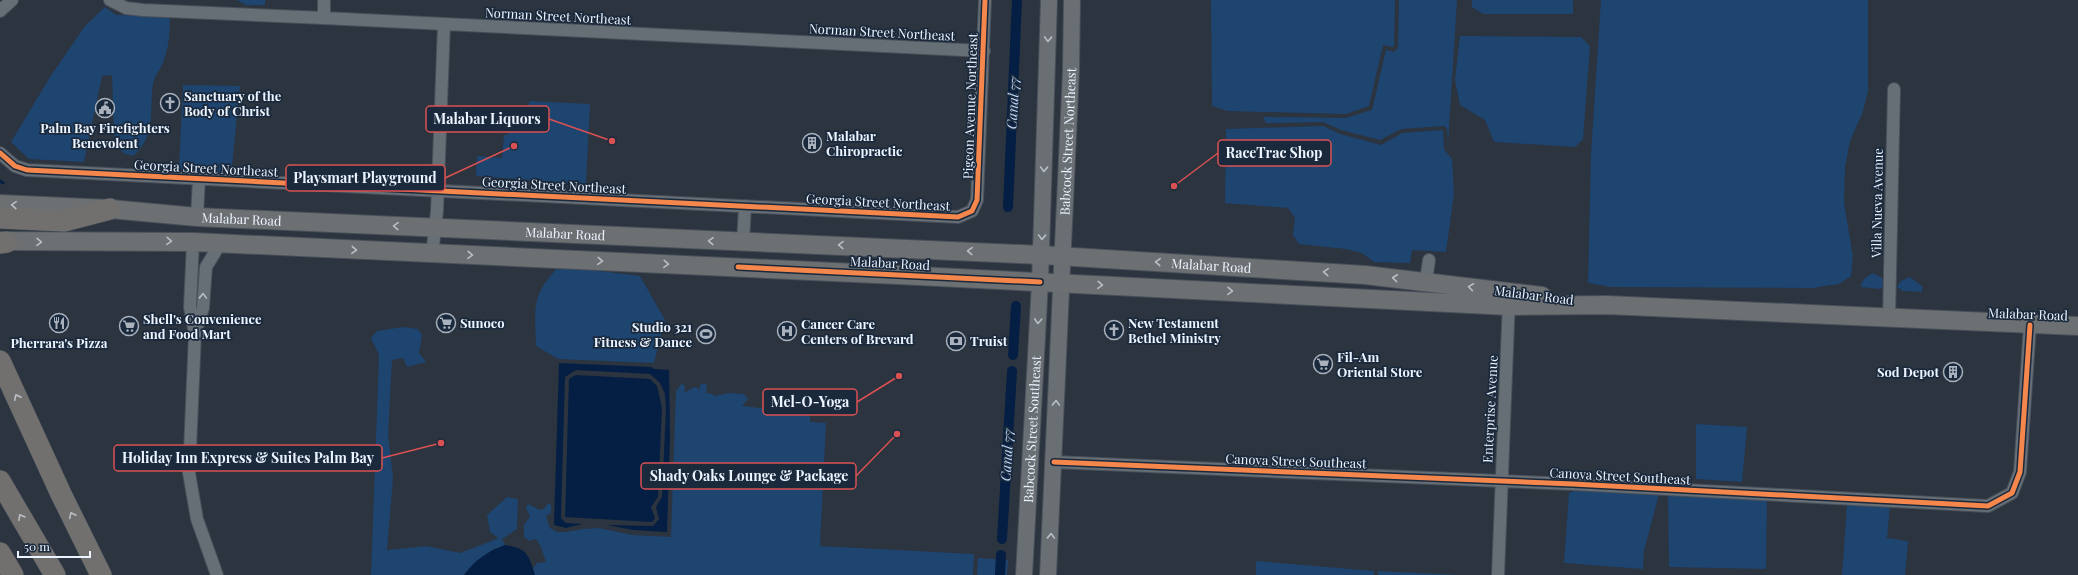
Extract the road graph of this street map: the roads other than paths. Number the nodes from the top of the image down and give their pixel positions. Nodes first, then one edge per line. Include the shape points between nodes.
1 (12, 0) edge
2 (110, 0) edge
3 (324, 0) edge
4 (985, 0) edge
5 (1049, 0) edge
6 (1072, 0) edge
7 (159, 5) edge
8 (0, 11) edge
9 (324, 18) junction
10 (444, 24) junction
11 (984, 52) junction
12 (1894, 89) dead end
13 (0, 153) edge
14 (199, 178) junction
15 (437, 190) junction
16 (0, 204) edge
17 (745, 206) junction
18 (110, 209) junction
19 (972, 211) joint
20 (197, 217) junction
21 (0, 218) edge
22 (234, 218) junction
23 (435, 228) junction
24 (2, 242) edge
25 (193, 242) junction
26 (743, 243) junction
27 (220, 244) junction
28 (432, 254) junction
29 (1041, 255) junction
30 (1063, 256) junction
31 (1429, 260) dead end
32 (701, 266) junction
33 (1426, 281) junction
34 (1040, 282) junction
35 (1061, 284) junction
36 (1345, 297) junction
37 (1509, 299) junction
38 (1889, 318) junction
39 (2030, 325) junction
40 (2078, 326) edge
41 (195, 334) junction
42 (0, 361) edge
43 (1054, 462) junction
44 (0, 480) edge
45 (1501, 481) junction
46 (0, 552) edge
47 (13, 575) edge
48 (55, 575) edge
49 (101, 575) edge
50 (217, 575) edge
51 (1024, 575) edge
52 (1048, 575) edge
53 (1498, 575) edge

1 - 8 street
2 - 7 street, Norman Street Northeast via 126,8
3 - 9 street
4 - 11 street, Pigeon Avenue Northeast
5 -> 29 main road, Babcock Street Northeast
6 - 30 main road, Babcock Street Northeast
7 - 9 street, Norman Street Northeast
9 - 10 street, Norman Street Northeast
10 - 11 street, Norman Street Northeast
10 - 15 street
11 - 19 street, Pigeon Avenue Northeast via 977,200
12 - 38 street, Villa Nueva Avenue
13 - 14 street, Georgia Street Northeast via 15,166 27,170
14 - 15 street, Georgia Street Northeast
14 - 20 street
15 - 17 street, Georgia Street Northeast
15 - 23 street
18 -> 16 main road, Malabar Road
17 - 19 street, Georgia Street Northeast via 958,217
17 - 26 street
18 - 20 main road, Malabar Road
18 - 21 highway via 64,221
20 - 22 main road, Malabar Road
23 -> 22 main road, Malabar Road
22 - 25 main road via 207,228 198,234
26 -> 23 main road, Malabar Road
23 - 28 street
24 -> 25 main road, Malabar Road
25 - 27 main road, Malabar Road
25 - 41 street via 190,307
29 -> 26 main road, Malabar Road via 853,245
26 - 32 main road via 725,256
27 -> 28 main road, Malabar Road
41 -> 27 street via 203,308 206,267
28 -> 32 main road, Malabar Road
29 - 30 main road, Malabar Road
29 - 34 main road, Babcock Street Northeast
33 -> 30 main road, Malabar Road
30 - 35 main road, Babcock Street Northeast
31 - 33 street
32 - 34 main road, Malabar Road
33 - 36 main road via 1420,293 1416,295 1358,293
37 -> 33 main road, Malabar Road
34 - 35 main road, Malabar Road
34 -> 51 main road, Babcock Street Southeast
35 -> 36 main road, Malabar Road
43 -> 35 main road, Babcock Street Southeast
36 - 37 main road, Malabar Road
37 - 38 main road, Malabar Road
37 - 45 street, Enterprise Avenue
38 - 39 main road, Malabar Road
39 - 40 main road, Malabar Road
39 - 45 street, Canova Street Southeast via 2020,472 2012,494 1988,506
41 - 50 street via 189,473 197,519
49 -> 42 highway
43 - 45 street, Canova Street Southeast
52 -> 43 main road, Babcock Street Southeast
48 -> 44 highway
45 - 53 street, Enterprise Avenue
46 - 47 highway

